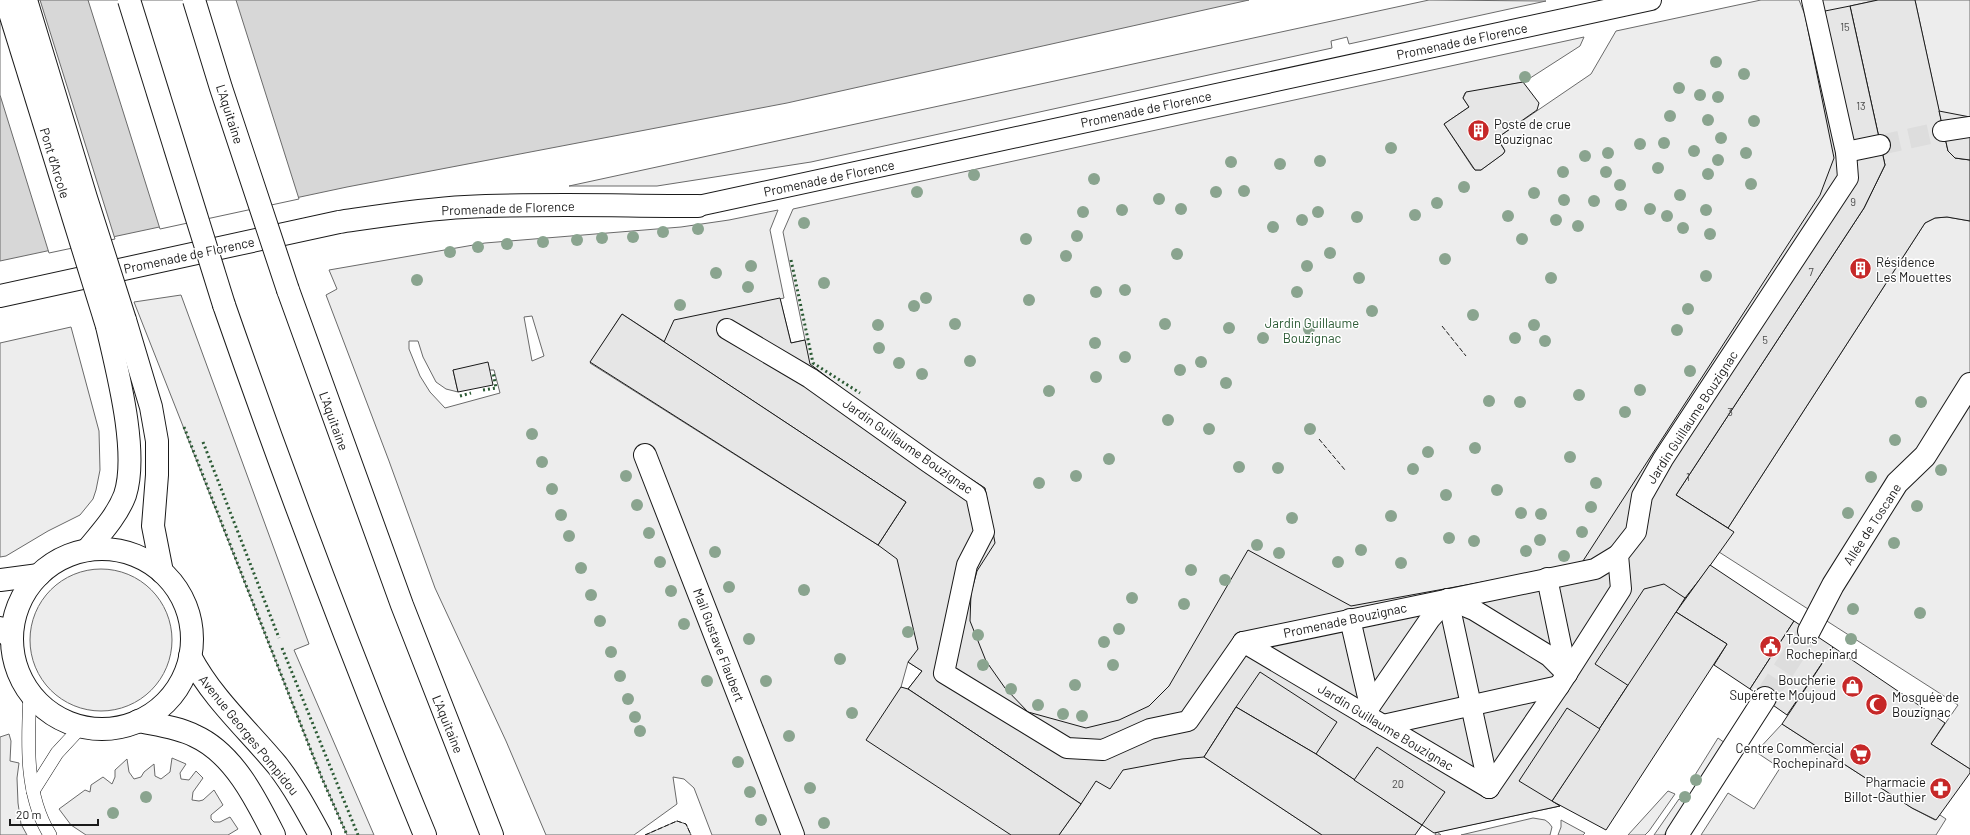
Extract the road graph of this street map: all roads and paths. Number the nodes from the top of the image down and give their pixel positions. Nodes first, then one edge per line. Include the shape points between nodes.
1 (6, 0) edge
2 (26, 0) edge
3 (129, 0) edge
4 (194, 0) edge
5 (1651, 0) edge
6 (1812, 0) edge
7 (1970, 127) edge
8 (1943, 132) tunnel mouth
9 (1880, 145) tunnel mouth
10 (1846, 152) junction
11 (698, 206) joint
12 (0, 296) edge
13 (116, 323) junction
14 (727, 329) dead end
15 (1970, 384) edge
16 (645, 456) dead end
17 (87, 550) junction
18 (1618, 555) junction
19 (162, 572) junction
20 (39, 575) junction
21 (1547, 578) junction
22 (0, 580) edge
23 (1448, 598) junction
24 (1350, 619) junction
25 (1809, 631) tunnel mouth
26 (6, 633) edge
27 (1243, 642) junction
28 (190, 656) junction
29 (1563, 680) junction
30 (30, 693) junction
31 (1765, 698) tunnel mouth
32 (1471, 705) junction
33 (1373, 716) junction
34 (138, 721) junction
35 (82, 726) junction
36 (1489, 788) junction
37 (33, 791) junction
38 (50, 835) edge
39 (274, 835) edge
40 (320, 835) edge
41 (424, 835) edge
42 (492, 835) edge
43 (793, 835) edge
44 (1677, 835) edge

1 - 13 main road, Pont d'Arcole, bridge
2 - 13 main road, Pont d'Arcole, bridge via 86,198
3 - 41 main road, bridge via 224,305 260,410 342,629
4 - 42 main road, L'Aquitaine, bridge via 288,290 405,613
5 - 11 street, Promenade de Florence
6 - 10 street, Jardin Guillaume Bouzignac
7 - 8 street
9 - 10 street
10 - 18 street, Jardin Guillaume Bouzignac via 1848,178 1663,458 1642,496 1636,532
11 - 12 main road, Promenade de Florence via 529,205 464,207 382,215 339,222
13 - 17 main road via 130,470 125,494 114,517
13 - 19 main road via 151,407 157,441 153,526
14 - 27 street, Jardin Guillaume Bouzignac via 810,378 976,495 984,532 967,565 944,674 1067,748 1103,750 1150,729 1188,721
15 - 25 main road, Allée de Toscane via 1925,456 1897,483 1833,585
16 - 43 main road, Mail Gustave Flaubert
17 - 19 main road via 130,554
17 - 20 main road via 64,557
18 - 21 street, Promenade Bouzignac via 1595,570
18 - 29 street via 1621,590
19 - 28 main road via 177,590 187,611 192,633
20 - 22 main road
20 - 26 main road via 20,603
21 - 23 street, Promenade Bouzignac
21 - 29 street
23 - 24 street, Promenade Bouzignac
23 - 29 street via 1474,610 1549,656
23 - 32 street
23 - 33 street via 1430,619
24 - 27 street, Promenade Bouzignac
24 - 33 street
26 - 30 main road via 17,670
27 - 33 street, Jardin Guillaume Bouzignac
28 - 34 main road via 186,670 172,695
28 - 40 main road, Avenue Georges Pompidou via 210,690 290,783
29 - 32 street
29 - 36 street
30 - 35 main road via 57,717
30 - 37 lane via 27,745
31 - 44 main road
32 - 33 street
32 - 36 street
33 - 36 street, Jardin Guillaume Bouzignac
34 - 35 main road via 111,728
34 - 39 main road via 177,729 196,736 214,747 230,763 246,786
35 - 37 lane via 57,753
37 - 38 lane

